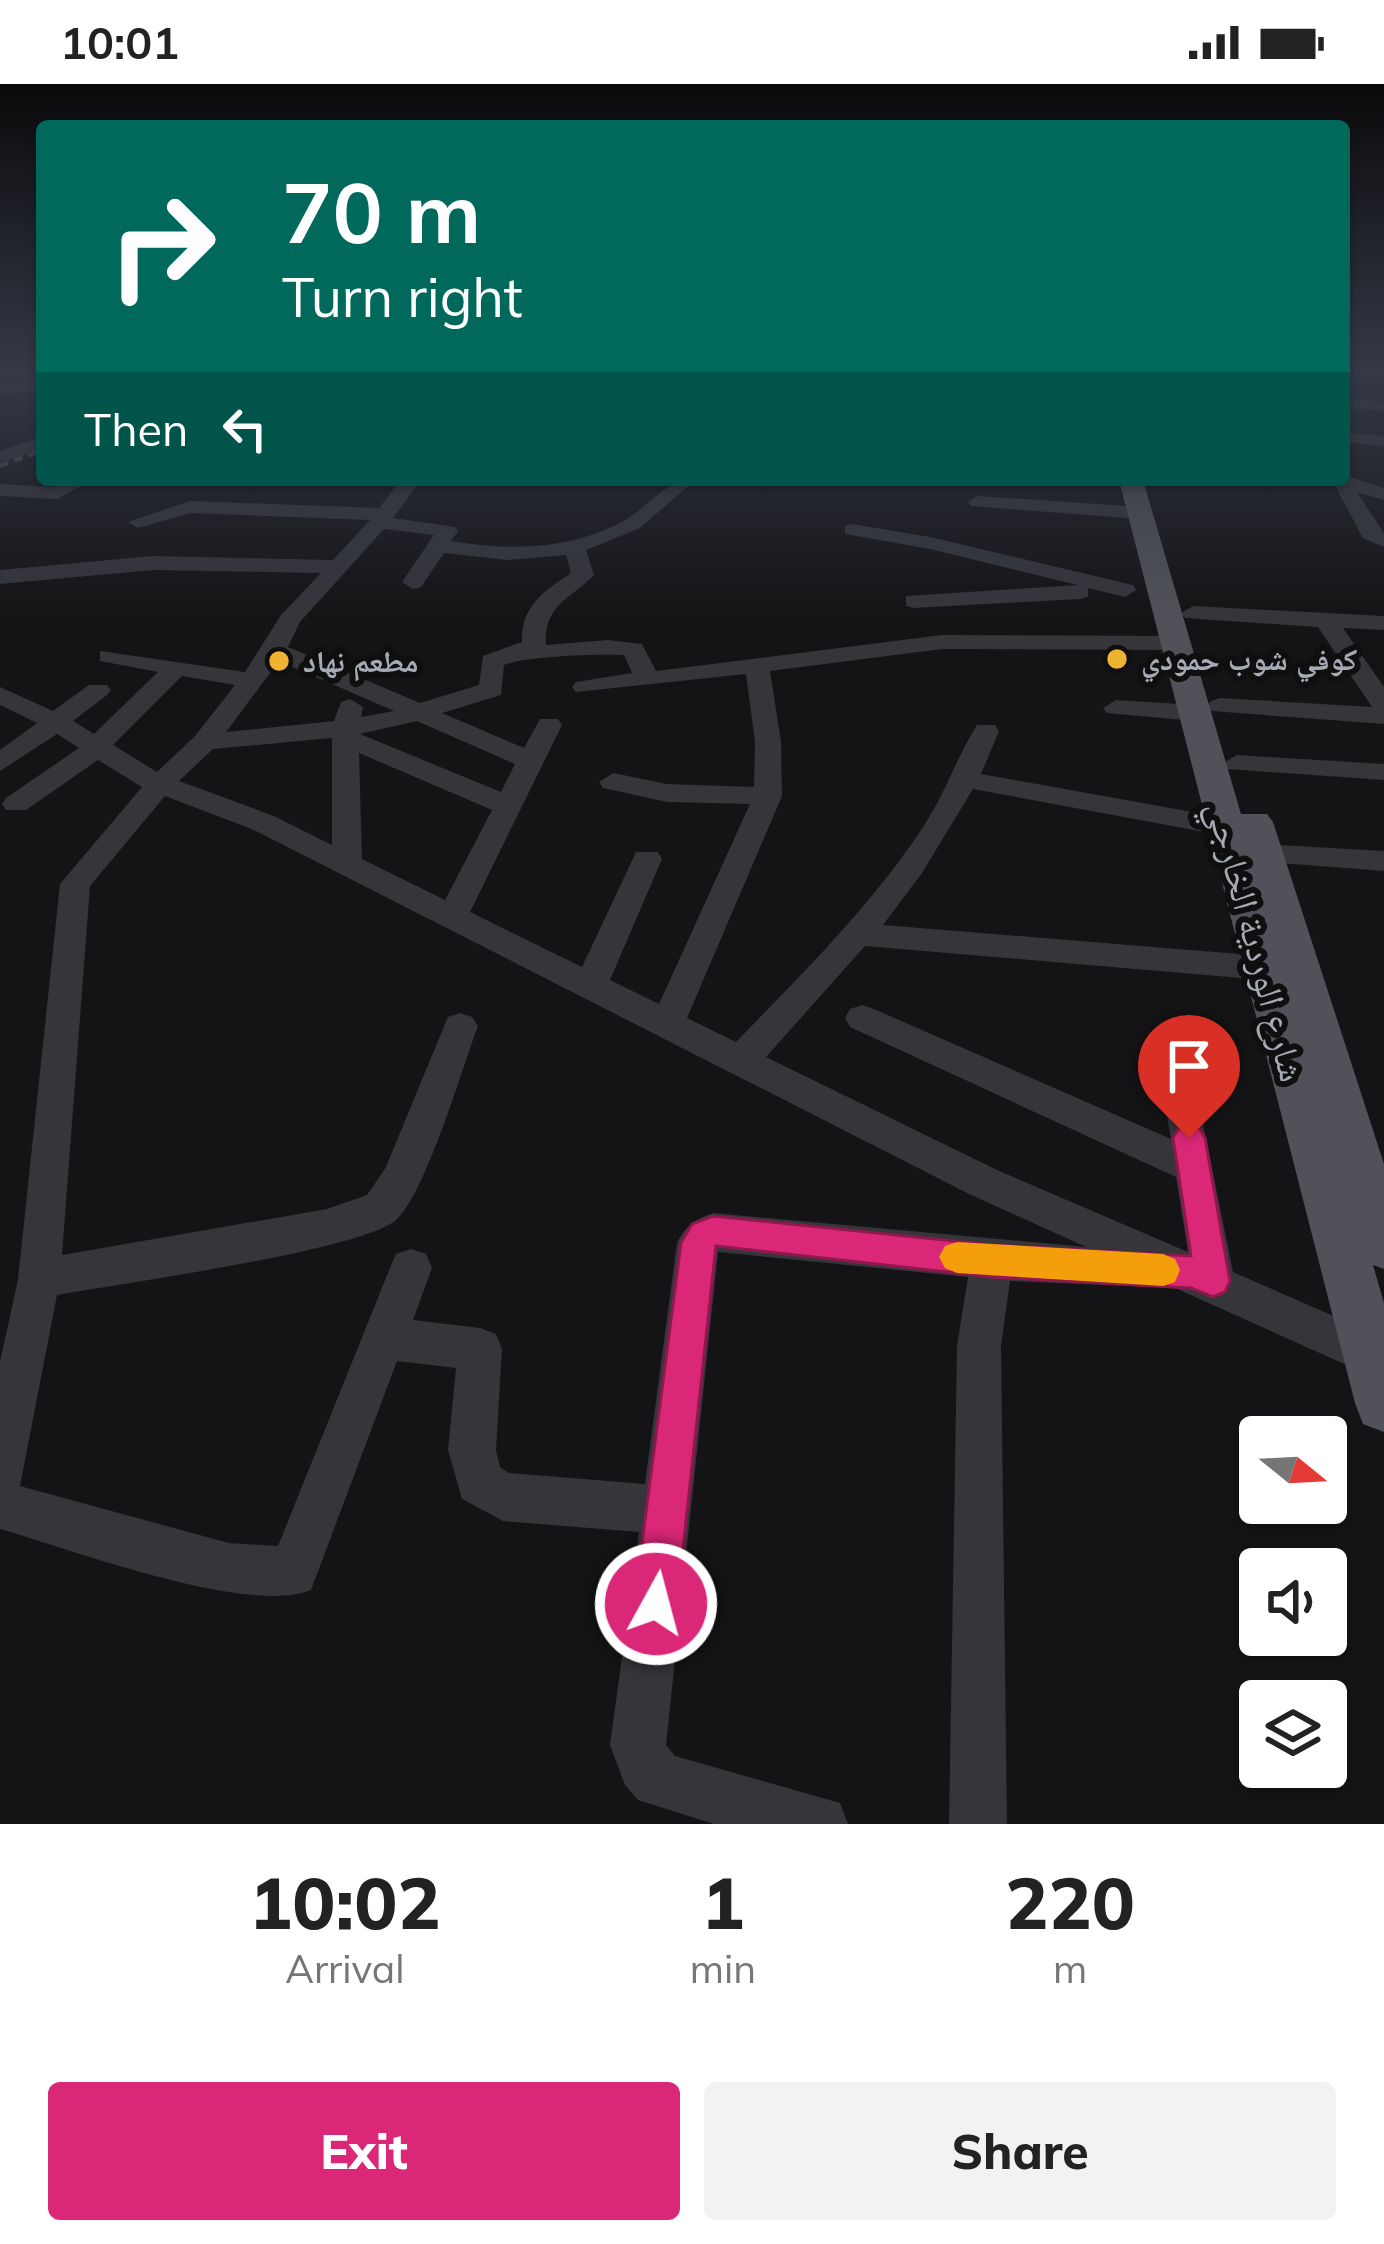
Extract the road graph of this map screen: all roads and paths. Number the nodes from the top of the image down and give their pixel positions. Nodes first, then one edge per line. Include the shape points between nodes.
1 (36, 461) edge
2 (0, 474) edge
3 (1350, 484) edge
4 (70, 486) edge
5 (406, 486) edge
6 (679, 486) edge
7 (1345, 486) edge
8 (0, 490) edge
9 (1141, 491) edge
10 (1384, 494) edge
11 (959, 514) edge
12 (381, 518) junction
13 (138, 522) dead end
14 (852, 530) dead end
15 (1384, 541) edge
16 (440, 546) junction
17 (575, 548) junction
18 (339, 567) junction
19 (0, 577) edge
20 (413, 582) dead end
21 (914, 601) dead end
22 (1164, 609) junction
23 (1324, 619) junction
24 (1384, 623) edge
25 (533, 646) junction
26 (275, 650) junction
27 (110, 656) dead end
28 (1352, 658) junction
29 (1384, 661) edge
30 (758, 664) junction
31 (174, 670) junction
32 (249, 680) junction
33 (648, 680) junction
34 (355, 681) junction
35 (585, 687) dead end
36 (98, 690) dead end
37 (0, 695) edge
38 (1384, 706) edge
39 (1116, 707) dead end
40 (1208, 709) junction
41 (421, 712) junction
42 (1384, 716) edge
43 (58, 722) junction
44 (549, 725) dead end
45 (986, 730) dead end
46 (346, 731) junction
47 (205, 742) junction
48 (94, 745) junction
49 (531, 761) junction
50 (0, 763) edge
51 (1237, 763) junction
52 (1384, 772) edge
53 (968, 780) junction
54 (162, 782) junction
55 (613, 782) dead end
56 (768, 796) junction
57 (16, 804) dead end
58 (508, 806) junction
59 (1226, 827) junction
60 (1263, 854) junction
61 (646, 859) dead end
62 (1384, 861) edge
63 (347, 864) junction
64 (452, 916) junction
65 (857, 934) junction
66 (1264, 968) junction
67 (590, 984) junction
68 (862, 1018) dead end
69 (667, 1023) junction
70 (460, 1026) dead end
71 (740, 1062) junction
72 (1185, 1110) dead end
73 (1194, 1167) junction
74 (1373, 1172) edge
75 (1384, 1245) edge
76 (992, 1261) junction
77 (412, 1268) dead end
78 (1203, 1276) junction
79 (39, 1279) junction
80 (382, 1338) junction
81 (1371, 1354) junction
82 (1384, 1402) edge
83 (0, 1475) edge
84 (0, 1505) edge
85 (668, 1510) junction
86 (819, 1824) edge
87 (978, 1824) edge

1 - 2 street
3 - 10 street
4 - 8 street via 57,493
5 - 12 street
6 - 17 street via 650,515
7 - 15 street via 1370,534
9 - 11 street
9 - 22 main road, شارع الوردية الخارجي
11 - 14 street
11 - 22 street
12 - 13 street via 190,507
12 - 16 street via 448,531
12 - 18 street
16 - 17 street via 492,555
16 - 20 street
17 - 25 street via 583,575 546,600
18 - 19 street via 153,563
18 - 26 street via 290,620
21 - 22 street
22 - 23 street
22 - 30 street
22 - 40 main road, شارع الوردية الخارجي
23 - 24 street
23 - 28 street
25 - 33 street via 548,654 633,649
25 - 41 street via 492,661 491,691
26 - 32 street
26 - 34 street
27 - 31 street
28 - 29 street
28 - 38 street
30 - 33 street
30 - 56 street
31 - 32 street
31 - 48 street
32 - 47 street
33 - 35 street
34 - 41 street
34 - 46 street
36 - 43 street
37 - 43 street
39 - 40 street
40 - 42 street
40 - 51 main road, شارع الوردية الخارجي
40 - 59 main road, شارع الوردية الخارجي
41 - 46 street
41 - 49 street
43 - 48 street
43 - 50 street
44 - 49 street
45 - 53 street
46 - 47 street
46 - 58 street
46 - 63 street
47 - 54 street
48 - 54 street
48 - 57 street
49 - 58 street
51 - 52 street
51 - 60 main road, شارع الوردية الخارجي
53 - 59 street
53 - 65 street
54 - 63 street
54 - 79 street via 75,884
55 - 56 street via 667,793
56 - 69 street
58 - 64 street
59 - 66 main road, شارع الوردية الخارجي
60 - 62 street
60 - 74 main road, شارع الوردية الخارجي
61 - 67 street
63 - 64 street
64 - 67 street
65 - 66 street
65 - 71 street
66 - 81 main road, شارع الوردية الخارجي
67 - 69 street
68 - 73 street
69 - 71 street
70 - 79 street via 401,1178 381,1208 327,1227
71 - 78 street via 983,1182
72 - 73 street
73 - 78 street
74 - 75 main road, شارع الوردية الخارجي
76 - 78 street
76 - 85 street via 704,1235
76 - 87 street via 980,1346
77 - 80 street
78 - 81 street
79 - 83 street
80 - 84 street via 293,1572 230,1568
80 - 85 street via 480,1349 472,1450 479,1482 503,1497
81 - 82 main road, شارع الوردية الخارجي
85 - 86 street via 638,1745 645,1766 658,1780

